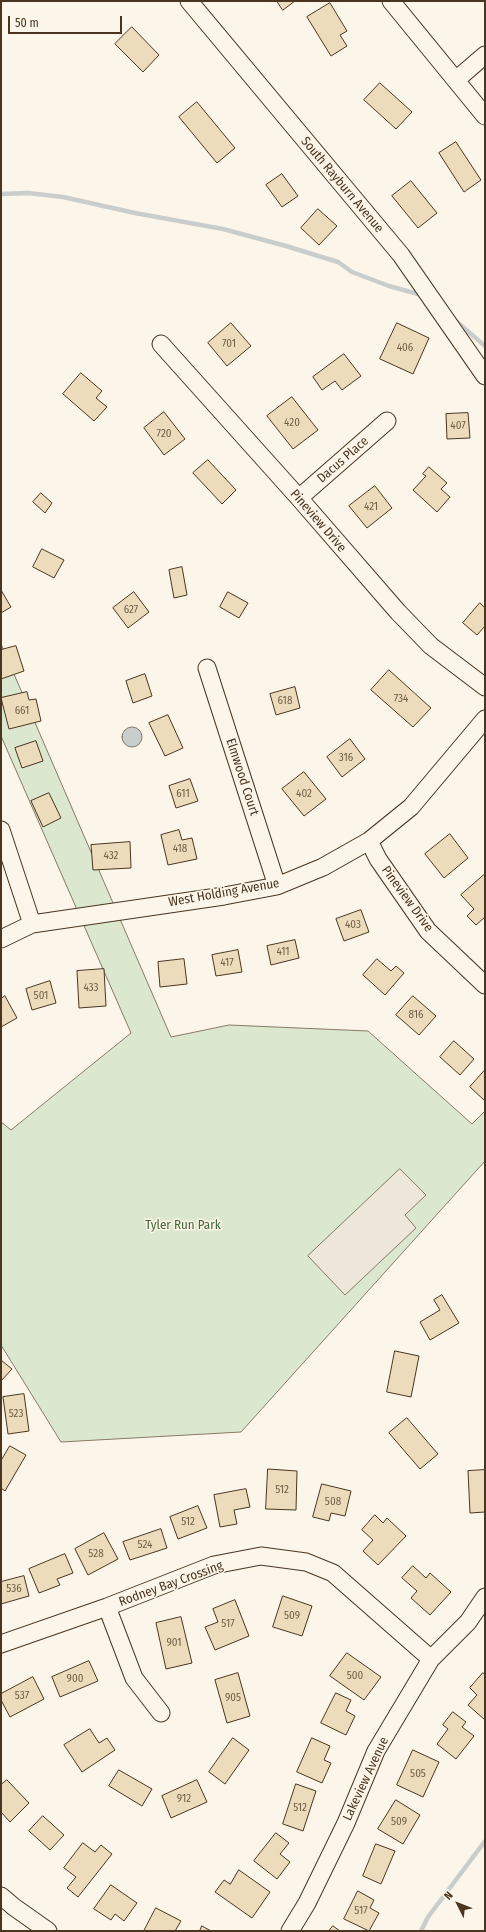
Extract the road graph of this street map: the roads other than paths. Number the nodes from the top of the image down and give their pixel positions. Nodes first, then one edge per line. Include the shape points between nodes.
1 (189, 1) edge
2 (391, 1) edge
3 (485, 55) edge
4 (456, 80) junction
5 (485, 116) edge
6 (161, 344) dead end
7 (485, 376) edge
8 (387, 421) dead end
9 (299, 498) junction
10 (207, 668) dead end
11 (485, 687) edge
12 (485, 718) edge
13 (1, 830) edge
14 (369, 841) junction
15 (276, 886) junction
16 (32, 924) junction
17 (1, 939) edge
18 (485, 985) edge
19 (485, 1597) edge
20 (107, 1607) junction
21 (1, 1644) edge
22 (431, 1659) junction
23 (161, 1713) dead end
24 (1, 1896) edge
25 (48, 1931) edge
26 (290, 1931) edge

1 - 7 street, South Rayburn Avenue via 401,255
2 - 4 street
3 - 4 street
4 - 5 street
6 - 9 street, Pineview Drive
8 - 9 street, Dacus Place
9 - 11 street, Pineview Drive via 431,646
10 - 15 street, Elmwood Court
12 - 14 street, West Holding Avenue via 412,807
13 - 16 street
14 - 15 street, West Holding Avenue via 323,867
14 - 18 street, Pineview Drive via 378,859 428,931
15 - 16 street, West Holding Avenue
16 - 17 street, West Holding Avenue
19 - 22 street, Lakeview Avenue via 468,1622
20 - 21 street, Rodney Bay Crossing
20 - 22 street, Rodney Bay Crossing via 214,1565 261,1556 306,1562 333,1574
20 - 23 street via 134,1678
22 - 26 street, Lakeview Avenue via 376,1751 342,1830 307,1903
24 - 25 street

